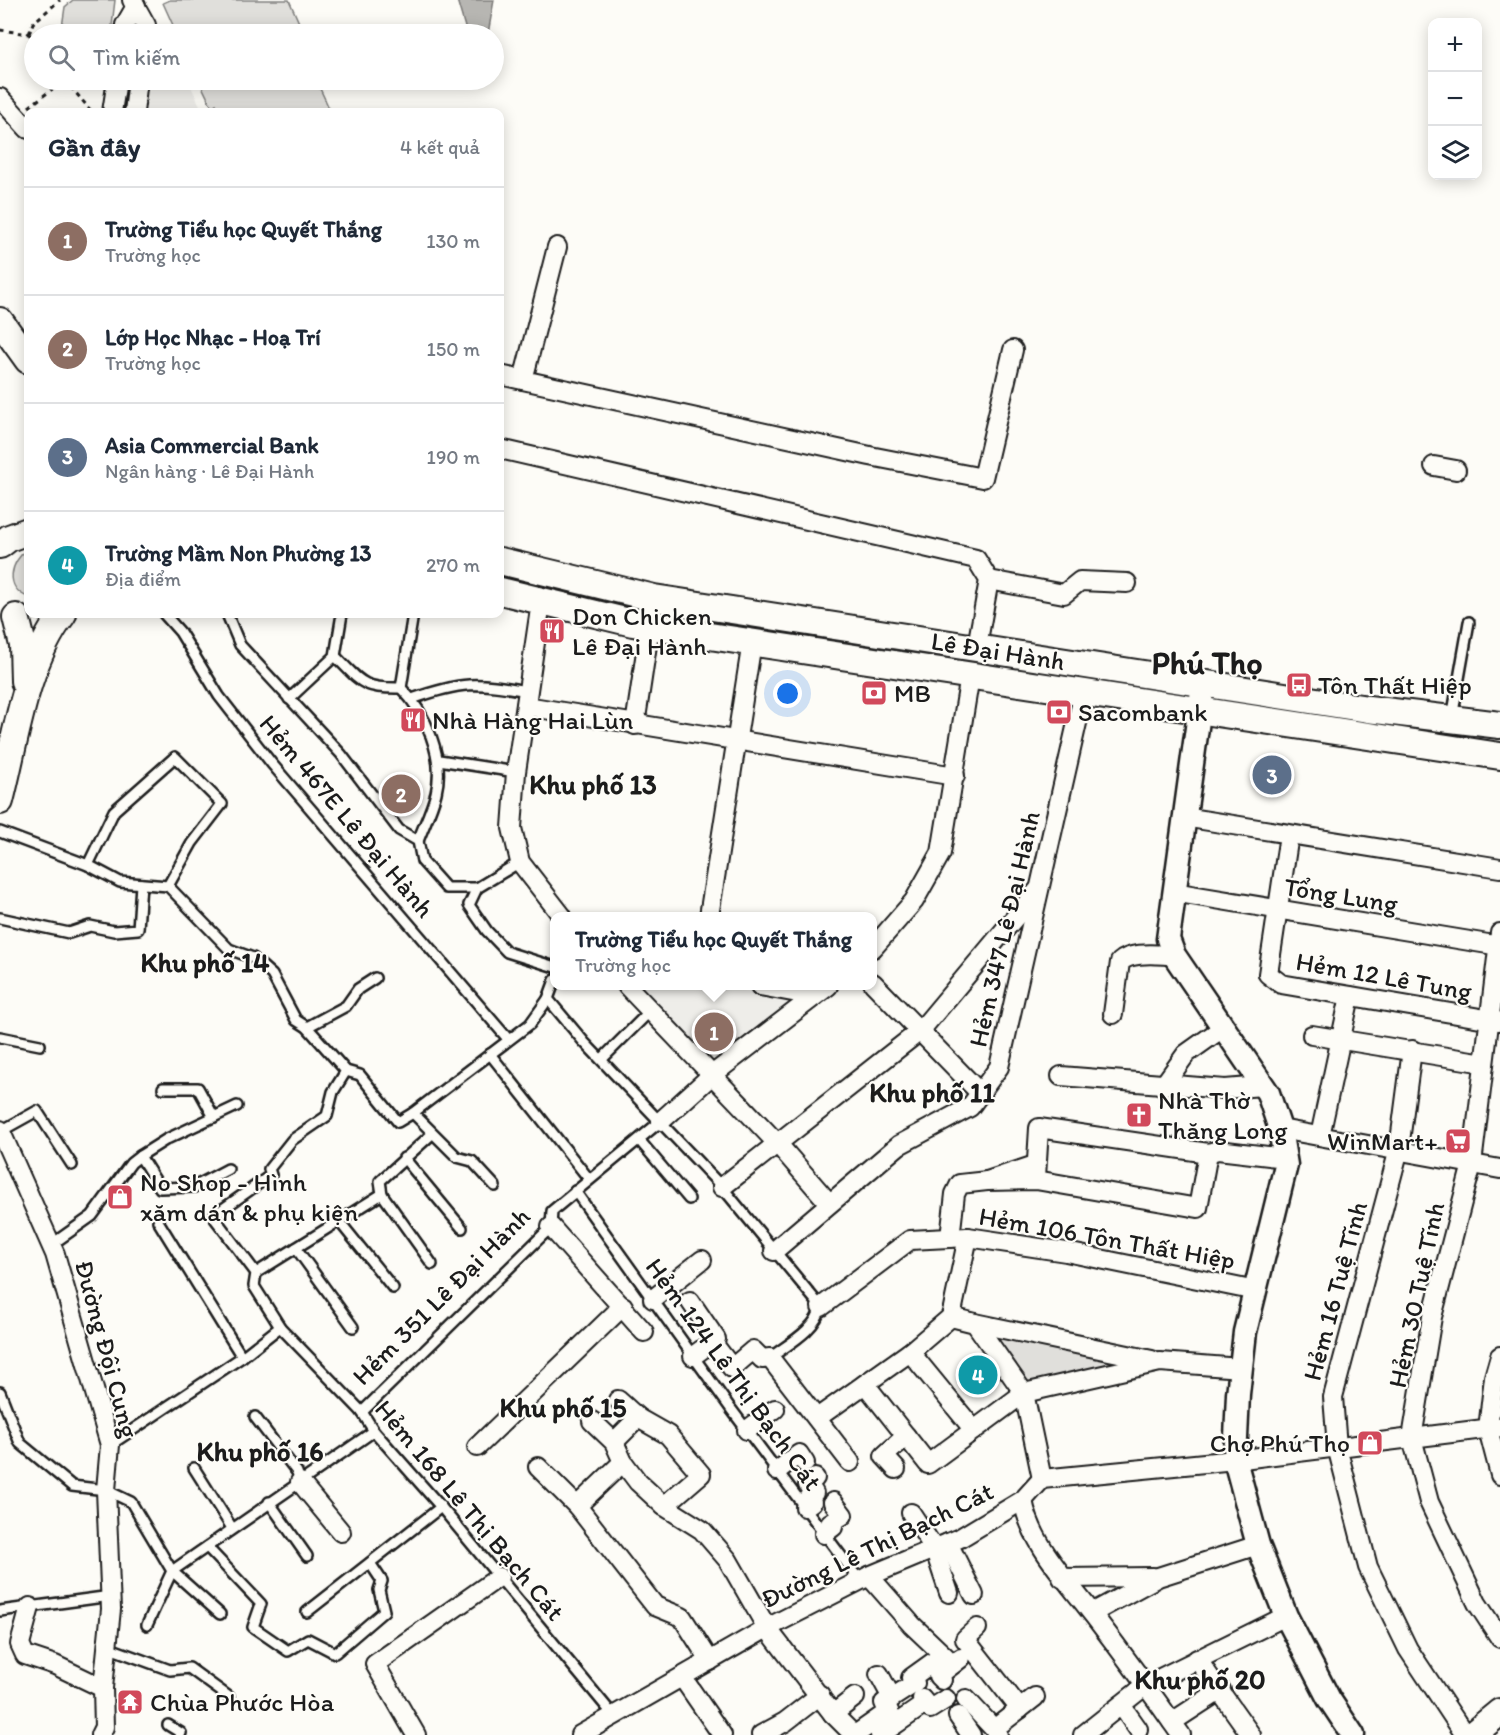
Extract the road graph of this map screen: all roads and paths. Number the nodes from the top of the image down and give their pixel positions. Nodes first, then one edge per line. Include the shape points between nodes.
1 (60, 0) edge
2 (134, 3) edge
3 (33, 24) edge
4 (125, 24) edge
5 (145, 24) edge
6 (0, 30) edge
7 (24, 33) edge
8 (51, 90) edge
9 (73, 90) edge
10 (115, 90) edge
11 (137, 90) edge
12 (0, 98) edge
13 (28, 108) edge
14 (88, 108) edge
15 (113, 108) edge
16 (134, 108) edge
17 (24, 125) edge
18 (557, 248) dead end
19 (2, 328) edge
20 (1013, 350) dead end
21 (24, 353) edge
22 (504, 376) edge
23 (523, 380) junction
24 (504, 450) edge
25 (1434, 466) dead end
26 (1456, 470) dead end
27 (24, 532) edge
28 (0, 545) edge
29 (504, 562) edge
30 (989, 579) junction
31 (1127, 583) dead end
32 (504, 592) edge
33 (654, 598) junction
34 (541, 602) junction
35 (8, 610) edge
36 (24, 617) edge
37 (26, 618) edge
38 (41, 618) edge
39 (60, 618) edge
40 (168, 618) edge
41 (229, 618) edge
42 (341, 618) edge
43 (412, 618) edge
44 (1468, 622) dead end
45 (650, 626) junction
46 (752, 642) junction
47 (977, 646) junction
48 (335, 656) junction
49 (970, 676) junction
50 (1203, 684) junction
51 (401, 688) junction
52 (1084, 692) junction
53 (289, 699) junction
54 (412, 699) junction
55 (527, 699) junction
56 (24, 709) junction
57 (1199, 711) junction
58 (1452, 718) junction
59 (635, 725) junction
60 (1500, 725) edge
61 (736, 742) junction
62 (1500, 756) edge
63 (439, 760) junction
64 (516, 772) junction
65 (955, 776) junction
66 (0, 801) edge
67 (1184, 817) junction
68 (0, 832) edge
69 (1289, 835) junction
70 (418, 841) junction
71 (520, 862) junction
72 (88, 866) junction
73 (1500, 868) edge
74 (141, 884) junction
75 (168, 886) junction
76 (477, 888) junction
77 (1039, 889) junction
78 (1173, 892) junction
79 (1278, 911) junction
80 (559, 912) edge
81 (710, 912) edge
82 (0, 918) edge
83 (1499, 942) edge
84 (877, 944) edge
85 (1174, 955) junction
86 (550, 965) edge
87 (375, 978) dead end
88 (877, 987) edge
89 (551, 990) edge
90 (631, 990) edge
91 (821, 991) edge
92 (1350, 996) junction
93 (548, 999) junction
94 (650, 1011) junction
95 (1113, 1014) dead end
96 (1494, 1021) edge
97 (307, 1027) junction
98 (1224, 1027) junction
99 (920, 1031) junction
100 (1312, 1035) dead end
101 (0, 1037) edge
102 (508, 1039) junction
103 (1339, 1039) junction
104 (40, 1045) dead end
105 (1412, 1050) junction
106 (490, 1054) junction
107 (602, 1059) junction
108 (1484, 1063) junction
109 (346, 1071) junction
110 (712, 1075) junction
111 (1061, 1076) dead end
112 (1163, 1086) junction
113 (1262, 1086) junction
114 (163, 1088) dead end
115 (981, 1094) junction
116 (237, 1106) dead end
117 (413, 1113) junction
118 (214, 1117) junction
119 (661, 1121) junction
120 (1280, 1129) junction
121 (1, 1131) edge
122 (432, 1134) junction
123 (1320, 1136) junction
124 (640, 1141) junction
125 (777, 1143) junction
126 (1399, 1149) junction
127 (1208, 1153) junction
128 (140, 1156) junction
129 (404, 1158) junction
130 (1285, 1158) junction
131 (1472, 1164) junction
132 (72, 1165) dead end
133 (228, 1169) dead end
134 (1500, 1169) edge
135 (1036, 1172) junction
136 (589, 1179) junction
137 (495, 1186) dead end
138 (722, 1187) junction
139 (575, 1191) junction
140 (382, 1194) junction
141 (689, 1199) dead end
142 (829, 1203) junction
143 (158, 1221) dead end
144 (339, 1221) junction
145 (551, 1227) junction
146 (462, 1228) dead end
147 (959, 1238) junction
148 (51, 1245) junction
149 (296, 1248) junction
150 (774, 1251) junction
151 (702, 1260) dead end
152 (432, 1264) dead end
153 (256, 1273) junction
154 (393, 1288) dead end
155 (1256, 1292) junction
156 (653, 1299) junction
157 (690, 1301) dead end
158 (623, 1306) junction
159 (821, 1307) junction
160 (951, 1317) junction
161 (975, 1323) junction
162 (280, 1327) junction
163 (353, 1327) dead end
164 (644, 1332) dead end
165 (712, 1342) junction
166 (910, 1352) junction
167 (693, 1356) junction
168 (1500, 1356) edge
169 (242, 1357) junction
170 (770, 1358) junction
171 (1160, 1362) junction
172 (1241, 1368) junction
173 (865, 1384) junction
174 (0, 1392) edge
175 (1024, 1393) junction
176 (618, 1400) dead end
177 (775, 1409) dead end
178 (362, 1412) junction
179 (255, 1417) dead end
180 (638, 1418) junction
181 (817, 1418) junction
182 (592, 1421) dead end
183 (1494, 1428) edge
184 (747, 1430) junction
185 (974, 1430) junction
186 (374, 1431) junction
187 (906, 1436) junction
188 (1412, 1438) junction
189 (614, 1442) junction
190 (110, 1445) junction
191 (477, 1447) dead end
192 (1337, 1447) junction
193 (1235, 1460) junction
194 (622, 1462) junction
195 (850, 1462) dead end
196 (538, 1467) dead end
197 (194, 1468) dead end
198 (896, 1469) dead end
199 (777, 1471) junction
200 (1500, 1474) edge
201 (1042, 1479) junction
202 (300, 1482) junction
203 (106, 1490) junction
204 (1023, 1500) junction
205 (269, 1502) junction
206 (833, 1502) dead end
207 (577, 1506) junction
208 (664, 1506) junction
209 (441, 1507) junction
210 (805, 1508) junction
211 (911, 1513) dead end
212 (232, 1528) junction
213 (341, 1532) dead end
214 (824, 1534) junction
215 (941, 1545) junction
216 (1258, 1545) junction
217 (207, 1547) junction
218 (307, 1556) dead end
219 (370, 1563) junction
220 (172, 1571) junction
221 (499, 1577) junction
222 (1158, 1577) junction
223 (1062, 1578) junction
224 (865, 1579) junction
225 (949, 1593) dead end
226 (974, 1595) dead end
227 (111, 1596) junction
228 (30, 1607) junction
229 (0, 1611) edge
230 (307, 1612) dead end
231 (1092, 1613) junction
232 (220, 1614) dead end
233 (1286, 1616) junction
234 (147, 1625) dead end
235 (767, 1628) junction
236 (977, 1628) dead end
237 (1500, 1638) edge
238 (107, 1647) junction
239 (973, 1647) junction
240 (948, 1659) junction
241 (1197, 1659) junction
242 (710, 1661) junction
243 (879, 1674) dead end
244 (682, 1677) junction
245 (942, 1680) dead end
246 (1146, 1685) junction
247 (911, 1686) junction
248 (103, 1688) junction
249 (1221, 1690) junction
250 (820, 1695) junction
251 (229, 1697) dead end
252 (855, 1697) dead end
253 (892, 1698) junction
254 (946, 1700) dead end
255 (966, 1700) dead end
256 (926, 1704) junction
257 (1115, 1710) junction
258 (1500, 1712) edge
259 (833, 1714) junction
260 (614, 1716) junction
261 (958, 1716) dead end
262 (168, 1725) dead end
263 (1138, 1729) dead end
264 (1175, 1730) edge
265 (106, 1732) edge
266 (995, 1732) edge
267 (180, 1735) edge
268 (416, 1735) edge
269 (580, 1735) edge
270 (722, 1735) edge
271 (761, 1735) edge
272 (854, 1735) edge
273 (880, 1735) edge
274 (972, 1735) edge
275 (1083, 1735) edge
276 (1251, 1735) edge
277 (1353, 1735) edge
278 (1465, 1735) edge
279 (1473, 1735) edge

1 - 3 path
2 - 4 street
2 - 5 street
6 - 7 path
8 - 13 path
9 - 14 path
10 - 15 street
11 - 16 street
12 - 17 street
18 - 23 street
19 - 21 main road
20 - 23 street via 983,478
22 - 23 street
24 - 30 street via 976,559
25 - 26 street
27 - 28 main road
29 - 33 main road, Lê Đại Hành
30 - 31 street via 1064,594 1080,581
30 - 47 street
32 - 34 main road, Lê Đại Hành
33 - 45 street
33 - 47 main road, Lê Đại Hành
34 - 45 main road, Lê Đại Hành
34 - 55 street
35 - 36 main road
35 - 56 main road via 23,645
37 - 38 main road
39 - 56 main road via 38,658
40 - 102 lane, Hẻm 467E Lê Đại Hành via 219,696 272,764
41 - 53 lane via 240,645
42 - 48 lane
43 - 51 lane
44 - 58 lane
45 - 46 main road, Lê Đại Hành
45 - 59 street
46 - 49 main road, Lê Đại Hành
46 - 61 street
47 - 49 main road
47 - 50 main road, Lê Đại Hành
48 - 51 lane via 361,683 374,689
48 - 53 lane
49 - 52 main road, Lê Đại Hành
49 - 65 street
50 - 57 street
50 - 58 main road, Lê Đại Hành
51 - 54 lane
52 - 57 main road, Lê Đại Hành
52 - 77 street, Hẻm 347 Lê Đại Hành
53 - 70 lane via 341,754 399,830
54 - 55 lane via 464,684 486,684
54 - 63 lane
55 - 59 street
55 - 64 street
56 - 66 main road
57 - 62 main road, Lê Đại Hành
57 - 67 street
58 - 60 main road, Lê Đại Hành
59 - 61 street
61 - 65 street
61 - 81 street
63 - 64 lane
63 - 70 lane via 436,792
64 - 71 street via 512,828
65 - 84 street via 940,853 929,879 907,912
67 - 69 street
67 - 78 street
68 - 72 lane
69 - 73 street
69 - 79 street
70 - 76 lane via 422,861 446,888
71 - 76 lane
71 - 80 street
72 - 74 lane via 120,882
72 - 75 lane via 114,811 175,757 222,804 192,843
74 - 75 lane
74 - 82 lane via 138,928 114,931 90,926 69,933
75 - 97 lane via 229,949 253,958 272,975 296,1020
76 - 86 lane via 469,905 487,931 507,952
77 - 99 street
77 - 115 street, Hẻm 347 Lê Đại Hành via 999,1067
78 - 79 street, Tổng Lung
78 - 85 street via 1168,931
79 - 83 street, Tổng Lung
79 - 92 street, Hẻm 12 Lê Tung via 1268,975 1281,984
83 - 96 street, Hẻm 30 Tuệ Tĩnh
85 - 95 street via 1125,957 1120,962
85 - 98 street
87 - 97 lane via 358,989 346,1006
88 - 99 street
89 - 93 lane
90 - 94 street
91 - 110 street, Hẻm 351 Lê Đại Hành
92 - 96 street, Hẻm 12 Lê Tung
92 - 103 street
93 - 102 lane via 530,1024
93 - 107 lane
94 - 107 lane
94 - 110 street
96 - 108 street, Hẻm 30 Tuệ Tĩnh
97 - 109 lane
98 - 112 street via 1186,1054
98 - 113 street
99 - 115 street
99 - 125 street
100 - 103 street
101 - 104 lane
102 - 106 lane
103 - 105 street
103 - 123 street
105 - 108 street
105 - 126 street, Hẻm 16 Tuệ Tĩnh
106 - 117 lane
106 - 136 lane
107 - 119 lane
108 - 131 street, Hẻm 30 Tuệ Tĩnh
109 - 117 lane via 360,1075 398,1122
109 - 153 lane, Hẻm 168 Lê Thị Bạch Cát via 333,1092 327,1116 291,1140 269,1169 271,1175 213,1216
110 - 119 street, Hẻm 351 Lê Đại Hành
110 - 125 street
111 - 112 street
112 - 113 street
113 - 120 street
114 - 118 lane via 198,1088
115 - 142 street, Hẻm 347 Lê Đại Hành via 970,1107 899,1145
116 - 118 lane
117 - 122 lane
118 - 128 lane
119 - 124 lane, Hẻm 351 Lê Đại Hành
119 - 138 lane
120 - 123 street
120 - 130 street
121 - 132 lane via 37,1111
121 - 148 street, Đường Đội Cung
122 - 129 lane
122 - 137 lane via 457,1157 472,1161
123 - 126 street
124 - 136 lane, Hẻm 351 Lê Đại Hành
124 - 141 lane
125 - 138 street
125 - 142 street
126 - 131 street
126 - 192 street, Hẻm 16 Tuệ Tĩnh via 1333,1397
127 - 130 street via 1218,1150
127 - 135 street via 1039,1128
127 - 135 street via 1198,1208
128 - 133 lane via 160,1188 194,1187
128 - 148 lane via 92,1216
129 - 140 lane via 380,1181
129 - 146 lane
130 - 155 street
131 - 134 street
131 - 188 street, Hẻm 30 Tuệ Tĩnh via 1432,1317
135 - 147 street via 960,1184 955,1194
136 - 139 lane, Hẻm 351 Lê Đại Hành
138 - 150 lane
139 - 145 lane, Hẻm 351 Lê Đại Hành via 552,1211
139 - 156 lane, Hẻm 124 Lê Thị Bạch Cát
140 - 144 lane
140 - 152 lane
142 - 150 street, Hẻm 347 Lê Đại Hành
143 - 169 lane
144 - 149 lane
144 - 154 lane
145 - 158 street
145 - 178 lane, Hẻm 351 Lê Đại Hành
147 - 155 street, Hẻm 106 Tôn Thất Hiệp via 1066,1252
147 - 159 street, Hẻm 106 Tôn Thất Hiệp via 910,1240
147 - 160 street
148 - 190 street, Đường Đội Cung
149 - 153 lane
149 - 163 lane
150 - 159 lane
151 - 156 street
153 - 162 lane, Hẻm 168 Lê Thị Bạch Cát via 254,1286
155 - 172 street via 1245,1332
156 - 167 lane, Hẻm 124 Lê Thị Bạch Cát
157 - 165 street via 716,1339
158 - 164 street
158 - 191 street
159 - 170 lane via 812,1326
160 - 161 street
160 - 166 street
161 - 171 street
161 - 175 street
162 - 169 lane
162 - 178 lane, Hẻm 168 Lê Thị Bạch Cát
165 - 167 street
165 - 170 street via 732,1368 753,1350 762,1359
166 - 173 street
166 - 185 street
167 - 184 lane, Hẻm 124 Lê Thị Bạch Cát
168 - 183 street via 1494,1377
169 - 190 lane
170 - 181 street
171 - 172 street
171 - 175 street
172 - 193 street
173 - 181 street
173 - 187 street
174 - 203 lane via 20,1443 72,1486
175 - 185 street
175 - 201 street
176 - 180 street
177 - 184 street
178 - 186 lane, Hẻm 168 Lê Thị Bạch Cát
179 - 202 lane via 297,1472
180 - 189 street
180 - 208 street via 668,1435 701,1474
181 - 195 street
182 - 189 street
183 - 188 street
183 - 200 street
184 - 199 lane, Hẻm 124 Lê Thị Bạch Cát
185 - 187 street via 928,1464
186 - 202 lane
186 - 209 lane, Hẻm 168 Lê Thị Bạch Cát
187 - 198 street via 884,1456
188 - 192 street
188 - 237 street via 1429,1502 1477,1603
189 - 194 street
190 - 203 street, Đường Đội Cung
192 - 193 street
192 - 278 street, Hẻm 16 Tuệ Tĩnh via 1368,1567 1407,1649
193 - 201 street
193 - 216 street
194 - 207 street
194 - 208 street
196 - 207 street
197 - 212 lane
199 - 210 lane, Hẻm 124 Lê Thị Bạch Cát
199 - 210 street via 799,1454 810,1471 808,1485 814,1493
201 - 204 street, Đường Lê Thị Bạch Cát
202 - 205 lane
202 - 213 street
203 - 220 lane via 131,1502
203 - 227 street, Đường Đội Cung
204 - 215 street, Đường Lê Thị Bạch Cát
204 - 223 street via 1026,1517
205 - 212 lane
205 - 218 lane
206 - 214 street via 843,1515 830,1523 833,1527
207 - 242 street via 655,1606 682,1617
208 - 235 street via 702,1530 728,1560
209 - 219 lane
209 - 221 lane, Hẻm 168 Lê Thị Bạch Cát
210 - 214 lane, Hẻm 124 Lê Thị Bạch Cát
211 - 215 street
212 - 217 lane
214 - 224 lane, Hẻm 124 Lê Thị Bạch Cát
215 - 224 street, Đường Lê Thị Bạch Cát
215 - 225 street
215 - 226 street
216 - 222 street
216 - 233 street
217 - 219 lane via 261,1604 253,1627 288,1651 308,1639 335,1653 384,1611 379,1590 382,1581
217 - 220 lane
219 - 230 lane
220 - 232 lane
220 - 234 lane
221 - 260 lane, Hẻm 168 Lê Thị Bạch Cát
221 - 268 street via 375,1664
222 - 223 street
222 - 231 street
223 - 231 street
224 - 235 street, Đường Lê Thị Bạch Cát
224 - 240 street
227 - 228 lane
227 - 238 street, Đường Đội Cung
228 - 229 lane
228 - 248 street via 20,1644 25,1655
231 - 246 street
233 - 241 street
233 - 277 street via 1329,1699
235 - 242 street, Đường Lê Thị Bạch Cát
235 - 250 street
236 - 239 street via 965,1639
238 - 248 street, Đường Đội Cung
238 - 251 lane via 170,1670 189,1668
239 - 240 street
239 - 266 street via 1028,1703
240 - 245 street via 938,1676
240 - 247 street via 911,1678 915,1683
241 - 246 street
241 - 249 street
242 - 244 street, Đường Lê Thị Bạch Cát
243 - 253 street
244 - 260 street, Đường Lê Thị Bạch Cát
244 - 270 street
246 - 257 street
246 - 264 street
247 - 253 street
247 - 256 street
248 - 265 street, Đường Đội Cung
249 - 264 street
249 - 276 street
250 - 259 street
250 - 271 street
252 - 259 street
253 - 272 street via 884,1703 889,1710
254 - 256 street via 930,1709
255 - 266 street
256 - 273 street
257 - 263 street
257 - 275 street
258 - 279 main road
259 - 272 street
260 - 269 street, Đường Lê Thị Bạch Cát
261 - 274 street
262 - 267 lane

